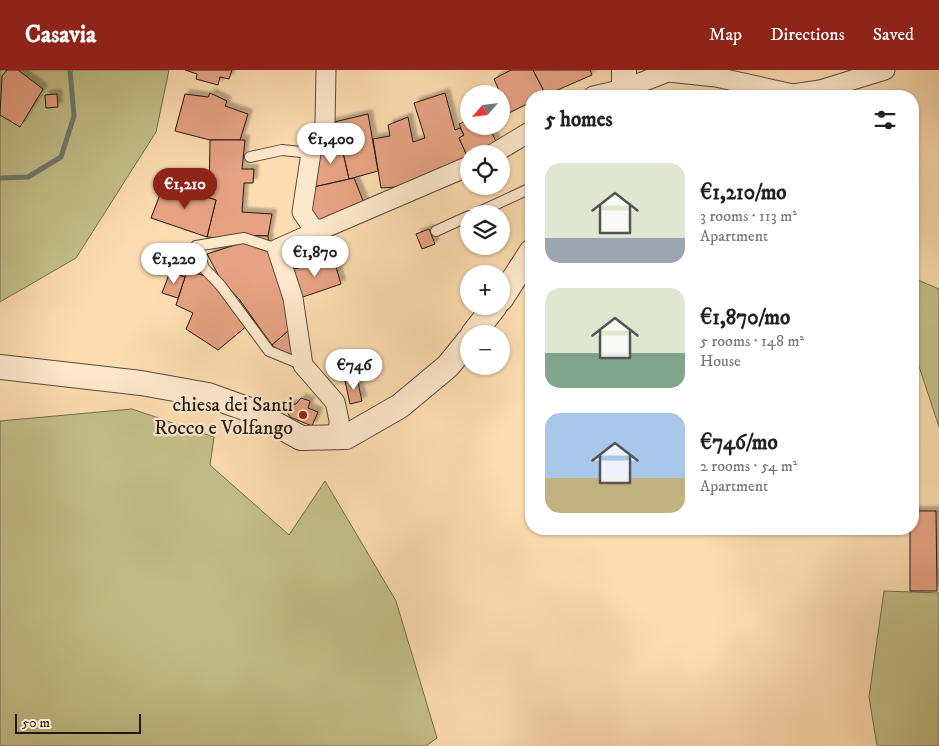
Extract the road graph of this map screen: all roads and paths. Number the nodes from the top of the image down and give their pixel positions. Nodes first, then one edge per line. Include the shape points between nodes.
1 (326, 70) edge
2 (885, 70) edge
3 (623, 85) edge
4 (609, 90) edge
5 (775, 90) edge
6 (820, 90) edge
7 (525, 135) edge
8 (508, 145) edge
9 (311, 153) junction
10 (250, 157) dead end
11 (460, 170) edge
12 (525, 191) edge
13 (494, 205) edge
14 (460, 220) edge
15 (320, 230) junction
16 (436, 231) dead end
17 (277, 249) junction
18 (525, 261) edge
19 (510, 285) edge
20 (460, 351) edge
21 (303, 365) junction
22 (0, 367) edge
23 (338, 437) junction

1 - 9 street via 325,124
2 - 6 street
3 - 4 street
3 - 5 street via 668,72 716,77
7 - 8 street
9 - 10 lane via 282,150
9 - 15 street via 302,212 312,227
11 - 15 street
12 - 13 lane
14 - 16 lane
15 - 17 street
17 - 21 street via 292,298
17 - 21 lane via 244,238 196,246 204,268 269,350
18 - 19 street
20 - 23 street via 448,366 400,406 346,438
21 - 23 street via 335,402
22 - 23 street via 141,383 208,395 250,410 301,438

